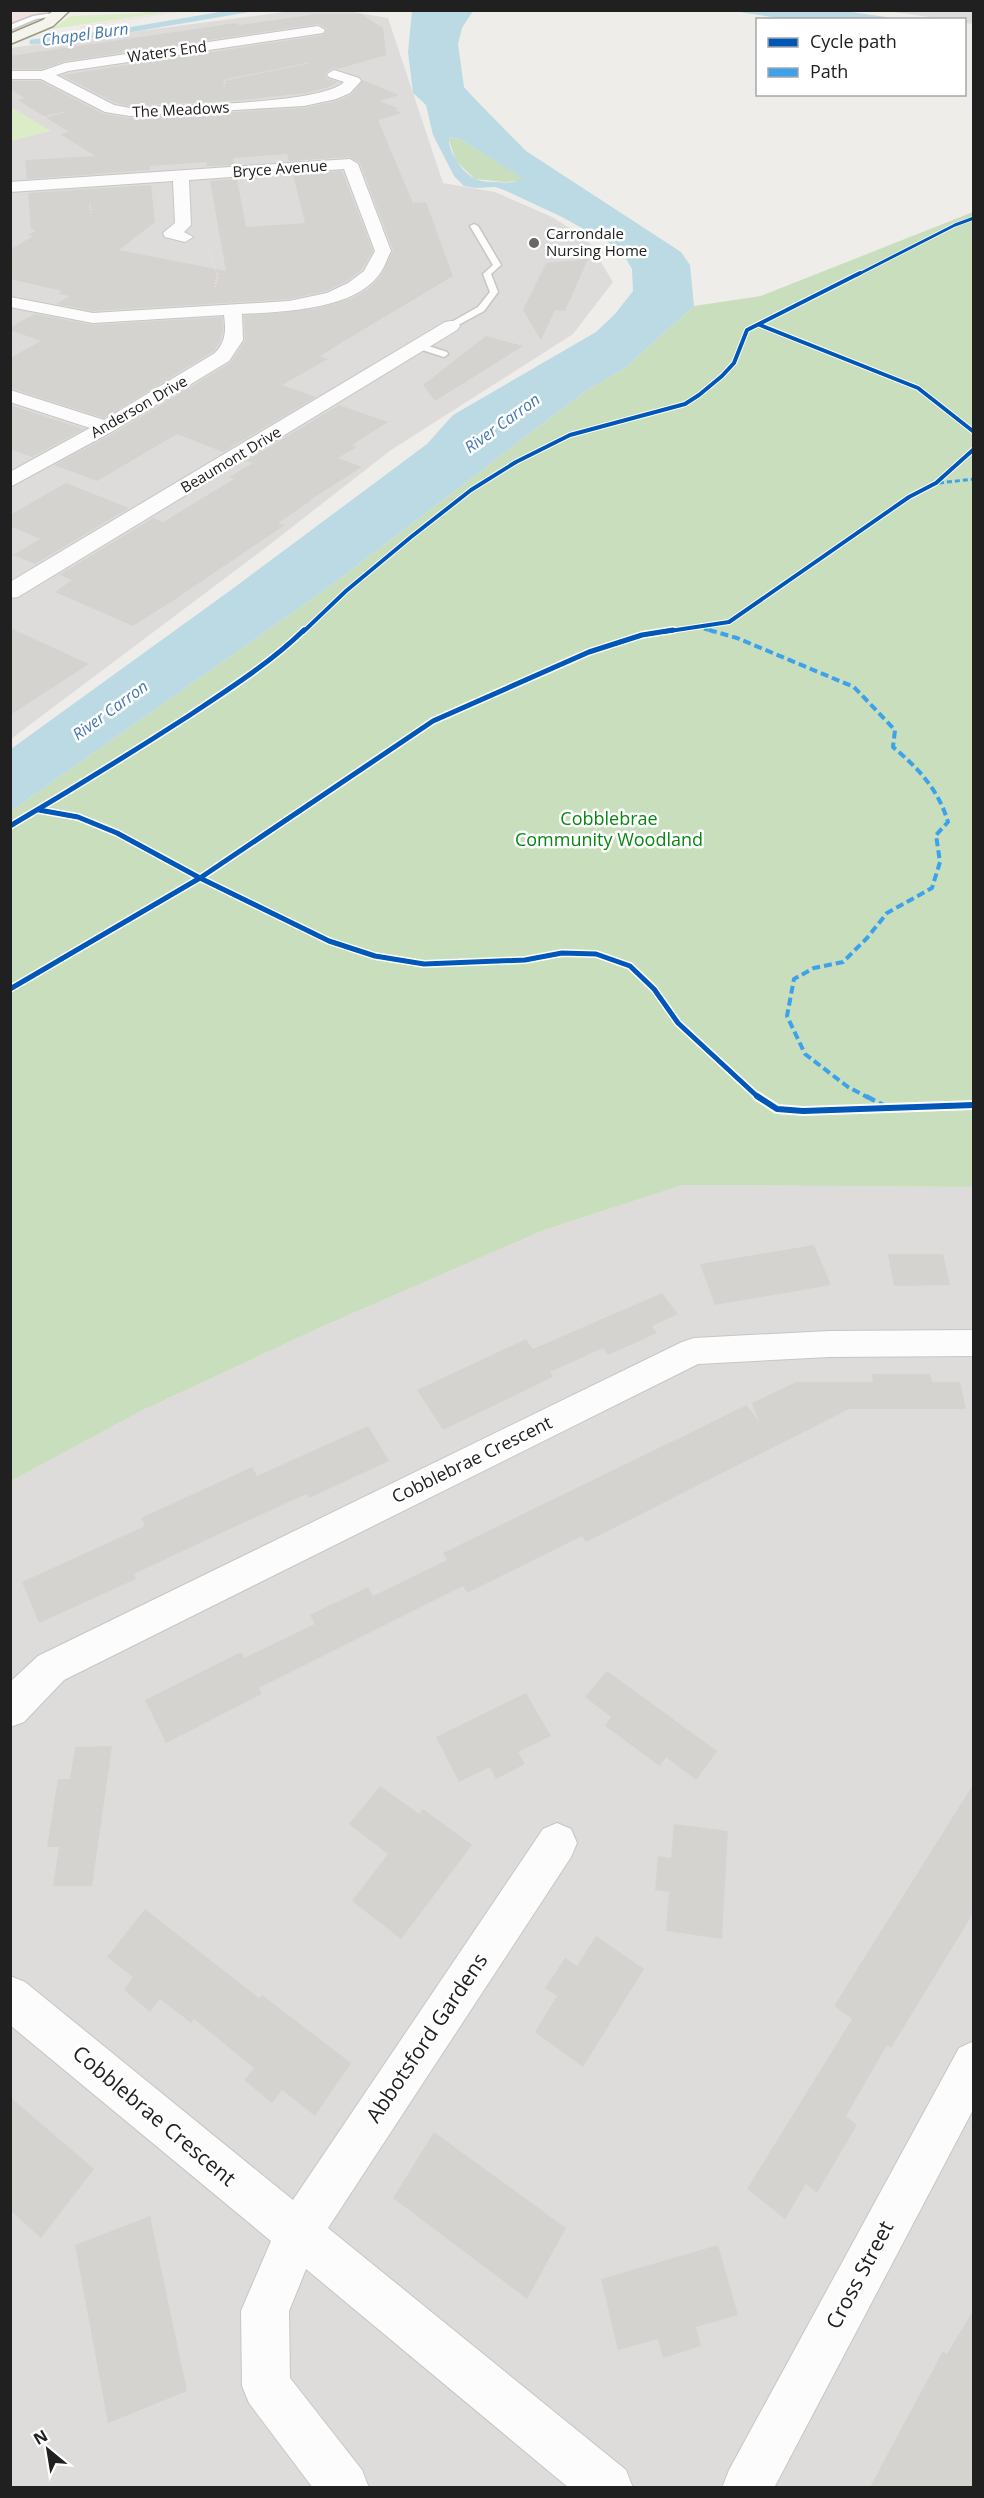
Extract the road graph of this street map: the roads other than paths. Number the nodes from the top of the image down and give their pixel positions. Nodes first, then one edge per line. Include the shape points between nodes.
1 (62, 12) edge
2 (318, 30) dead end
3 (290, 34) junction
4 (12, 35) edge
5 (304, 47) dead end
6 (334, 74) dead end
7 (10, 75) edge
8 (44, 75) junction
9 (354, 81) junction
10 (371, 81) dead end
11 (181, 175) junction
12 (10, 186) edge
13 (474, 225) dead end
14 (185, 237) road end
15 (10, 302) edge
16 (232, 310) junction
17 (451, 326) joint
18 (419, 346) junction
19 (444, 354) dead end
20 (10, 396) edge
21 (106, 427) junction
22 (10, 481) edge
23 (10, 592) edge
24 (974, 1343) edge
25 (10, 1708) edge
26 (557, 1843) dead end
27 (10, 1997) edge
28 (974, 2063) edge
29 (297, 2234) junction
30 (345, 2487) edge
31 (608, 2487) edge
32 (747, 2487) edge

1 - 4 street via 38,29
1 - 4 lane via 35,17
2 - 3 street, Waters End
3 - 5 street
3 - 8 street, Waters End via 65,67
6 - 9 street
7 - 8 street, The Meadows
8 - 9 street, The Meadows via 120,112 319,100 345,90
9 - 10 street
11 - 12 street, Bryce Avenue
11 - 14 street via 183,225 171,234
11 - 16 street, Bryce Avenue via 350,164 383,251 371,274 332,297 289,306
13 - 17 lane via 497,265 487,274 494,292 478,314
15 - 16 street, Bryce Avenue via 93,318
16 - 21 street, Anderson Drive via 236,335 222,357
17 - 18 street, Beaumont Drive
18 - 19 lane
18 - 23 street, Beaumont Drive
20 - 21 street
21 - 22 street, Anderson Drive
24 - 25 street, Cobblebrae Crescent via 829,1344 694,1351 51,1668
26 - 29 street, Abbotsford Gardens
27 - 29 street, Cobblebrae Crescent
28 - 32 street, Cross Street
29 - 30 street, Abbotsford Gardens via 265,2311 266,2386
29 - 31 street, Cobblebrae Crescent

